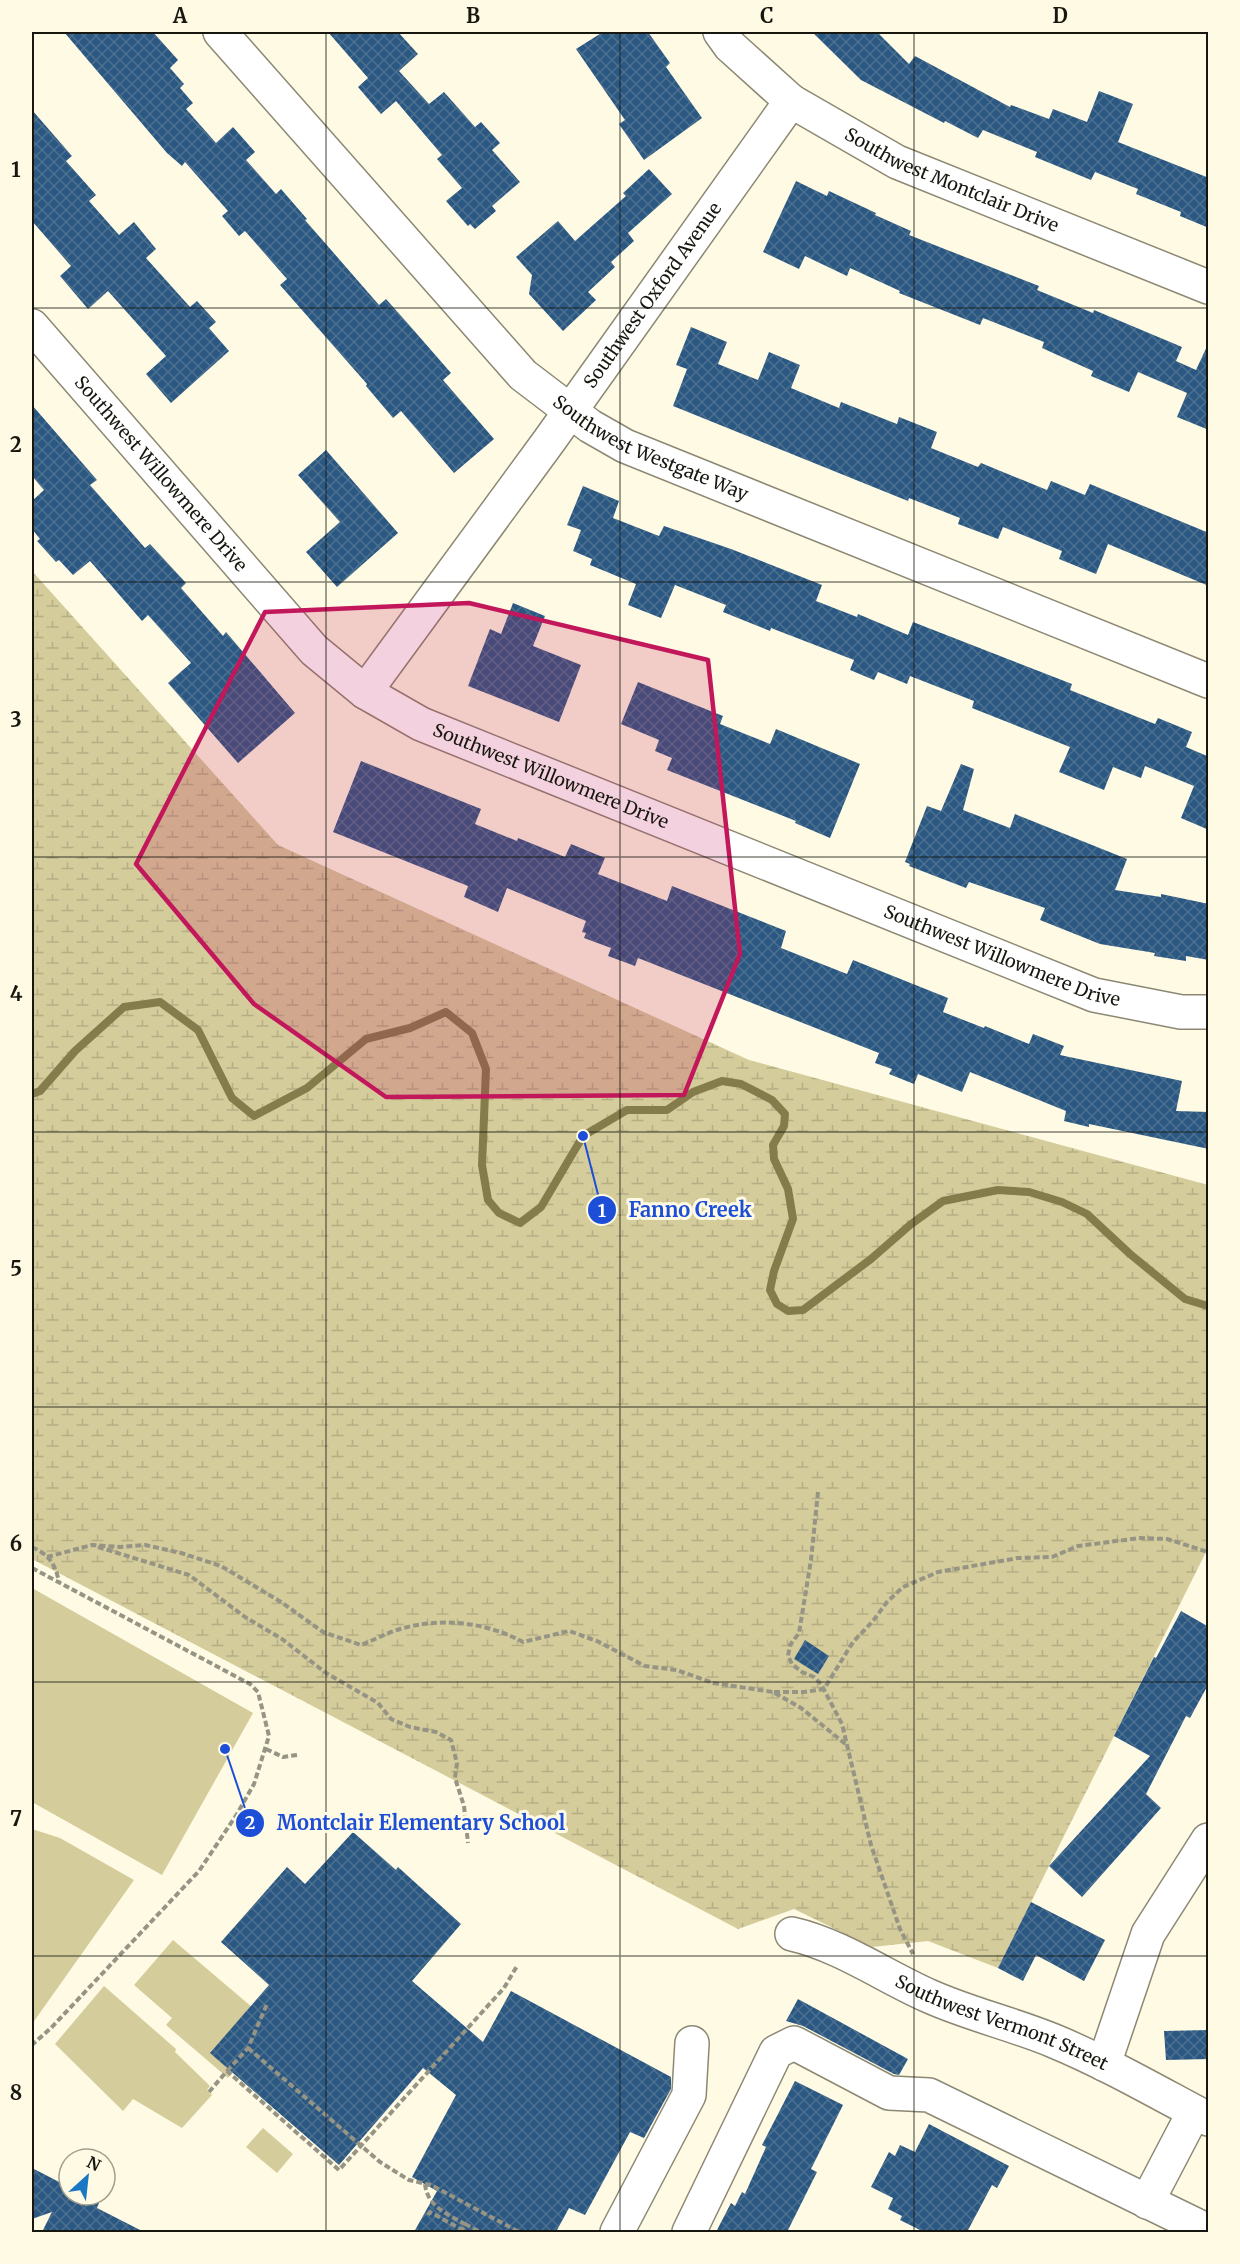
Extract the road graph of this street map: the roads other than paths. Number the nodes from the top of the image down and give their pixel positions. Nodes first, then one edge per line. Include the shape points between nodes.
1 (220, 32) edge
2 (720, 32) edge
3 (791, 101) junction
4 (1209, 287) edge
5 (32, 326) edge
6 (570, 411) junction
7 (1209, 681) edge
8 (365, 692) junction
9 (1209, 1012) edge
10 (1209, 1840) edge
11 (792, 1934) dead end
12 (692, 2043) dead end
13 (1104, 2064) junction
14 (1201, 2116) edge
15 (1147, 2202) junction
16 (1209, 2231) edge
17 (617, 2232) edge
18 (689, 2232) edge

1 - 6 street, Southwest Westgate Way via 523,375
2 - 3 street, Southwest Montclair Drive via 730,46
3 - 4 street, Southwest Montclair Drive via 897,162
3 - 6 street, Southwest Oxford Avenue
5 - 8 street, Southwest Willowmere Drive via 314,650
6 - 7 street, Southwest Westgate Way via 625,446
6 - 8 street, Southwest Oxford Avenue
8 - 9 street, Southwest Willowmere Drive via 421,724 1094,995 1181,1012
10 - 13 street via 1148,1934
11 - 13 street, Southwest Vermont Street via 819,1942 930,1997
12 - 17 street via 689,2095
13 - 14 street, Southwest Vermont Street
14 - 15 street
15 - 16 street
15 - 18 street via 929,2095 889,2093 794,2043 776,2052

